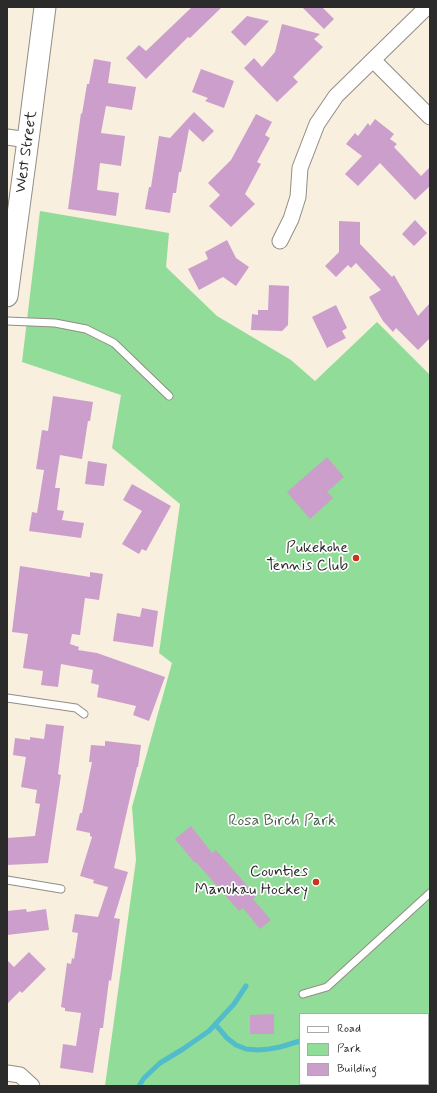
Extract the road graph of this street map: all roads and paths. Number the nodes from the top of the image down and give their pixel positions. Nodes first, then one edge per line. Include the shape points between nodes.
1 (45, 7) edge
2 (427, 7) edge
3 (373, 60) junction
4 (430, 117) edge
5 (7, 137) edge
6 (28, 140) junction
7 (280, 241) dead end
8 (7, 296) edge
9 (7, 321) edge
10 (169, 396) dead end
11 (7, 698) edge
12 (84, 714) dead end
13 (7, 880) edge
14 (61, 889) dead end
15 (430, 893) edge
16 (302, 994) dead end
17 (7, 1073) edge
18 (32, 1086) edge

1 - 6 main road, West Street
2 - 3 street
3 - 4 street
3 - 7 street via 336,96 317,124 300,168 298,197
5 - 6 street
6 - 8 main road, West Street
9 - 10 lane via 54,323 86,329 114,342
11 - 12 lane via 76,708
13 - 14 lane
15 - 16 lane via 327,987
17 - 18 street via 20,1075

